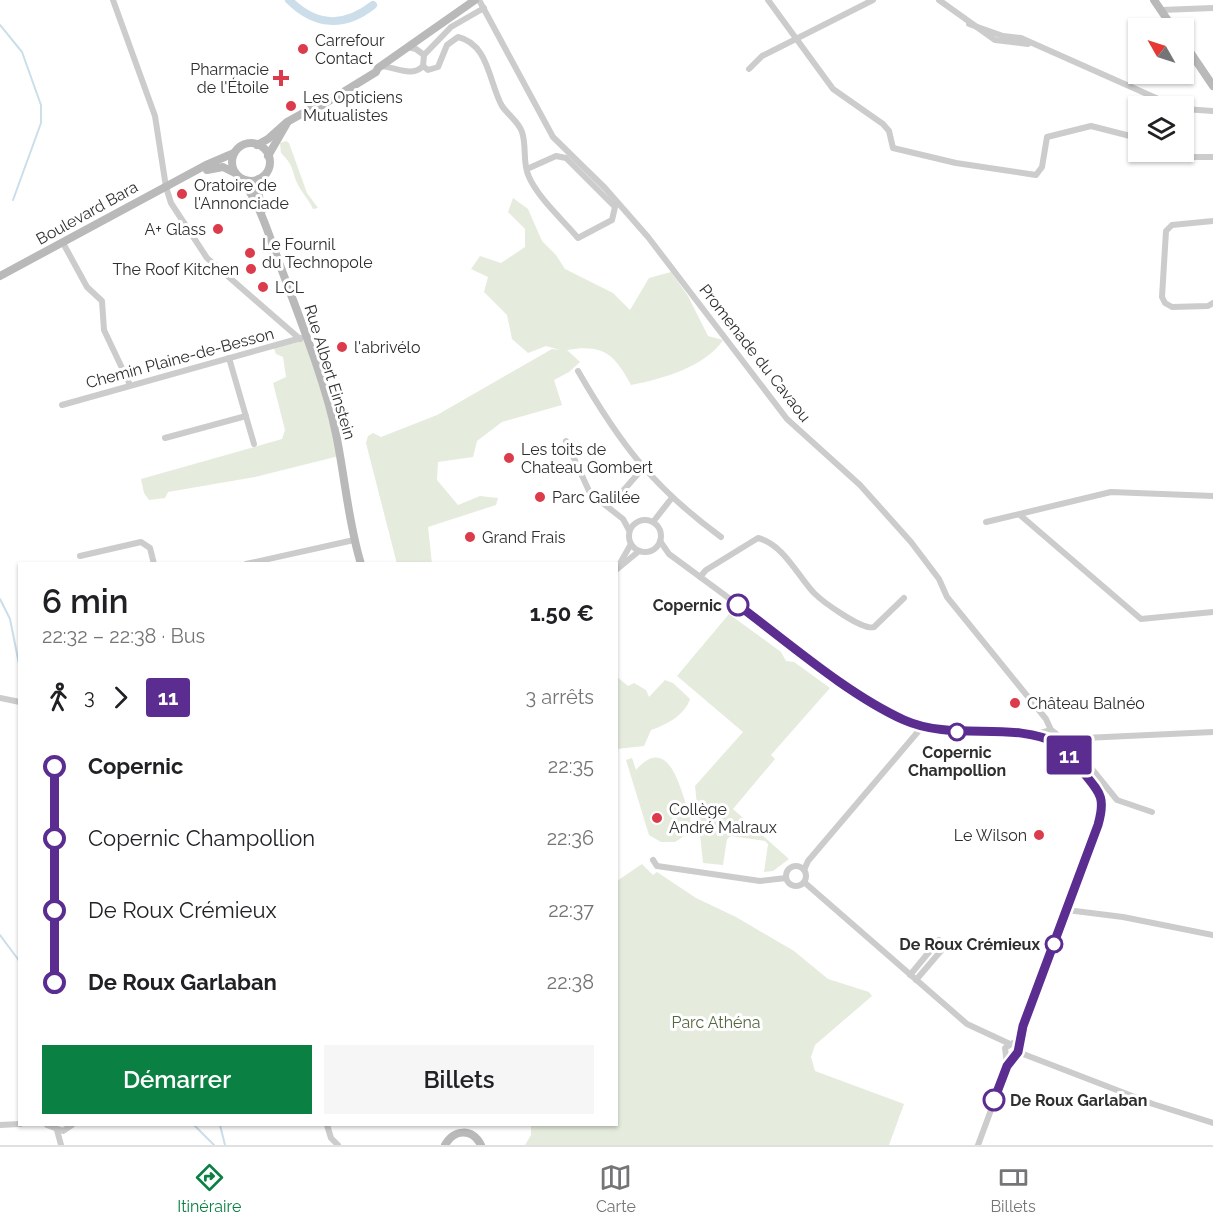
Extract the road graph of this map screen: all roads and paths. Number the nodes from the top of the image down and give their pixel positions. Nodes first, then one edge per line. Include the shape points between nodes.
1 (113, 0) edge
2 (768, 0) edge
3 (873, 0) edge
4 (939, 0) edge
5 (1154, 0) edge
6 (479, 3) edge
7 (1213, 8) edge
8 (1161, 10) junction
9 (1166, 18) edge
10 (797, 38) junction
11 (408, 47) junction
12 (424, 55) junction
13 (1194, 58) edge
14 (423, 66) junction
15 (379, 67) junction
16 (749, 69) dead end
17 (1213, 86) edge
18 (1151, 96) edge
19 (1194, 110) edge
20 (1213, 111) edge
21 (287, 122) junction
22 (1128, 135) edge
23 (257, 145) junction
24 (234, 153) junction
25 (268, 156) junction
26 (1194, 157) edge
27 (1213, 157) edge
28 (527, 169) junction
29 (238, 175) junction
30 (188, 176) junction
31 (260, 179) junction
32 (165, 187) junction
33 (1213, 221) edge
34 (266, 228) junction
35 (63, 243) junction
36 (0, 276) edge
37 (1213, 303) edge
38 (303, 338) junction
39 (229, 358) junction
40 (578, 371) dead end
41 (129, 385) junction
42 (62, 405) dead end
43 (246, 416) junction
44 (165, 438) dead end
45 (566, 441) dead end
46 (254, 444) dead end
47 (643, 468) junction
48 (622, 492) dead end
49 (1213, 496) edge
50 (671, 499) junction
51 (1020, 515) junction
52 (623, 519) junction
53 (654, 522) junction
54 (986, 522) dead end
55 (636, 523) junction
56 (629, 530) junction
57 (721, 537) dead end
58 (354, 540) junction
59 (660, 541) junction
60 (631, 544) junction
61 (653, 549) junction
62 (639, 551) junction
63 (669, 554) junction
64 (80, 556) dead end
65 (154, 562) edge
66 (255, 562) edge
67 (360, 562) edge
68 (618, 567) edge
69 (618, 568) edge
70 (700, 577) junction
71 (904, 598) dead end
72 (1213, 612) edge
73 (0, 698) edge
74 (18, 702) edge
75 (922, 727) junction
76 (1051, 730) junction
77 (1213, 732) edge
78 (1037, 734) junction
79 (1070, 738) junction
80 (1062, 742) junction
81 (1152, 812) dead end
82 (653, 860) dead end
83 (804, 870) junction
84 (786, 878) junction
85 (804, 882) junction
86 (1067, 910) junction
87 (1213, 934) edge
88 (939, 940) dead end
89 (945, 946) dead end
90 (910, 975) junction
91 (916, 981) junction
92 (1012, 1049) junction
93 (18, 1124) edge
94 (1213, 1124) edge
95 (0, 1125) edge
96 (327, 1126) edge
97 (455, 1126) edge
98 (55, 1127) edge
99 (69, 1127) edge
100 (466, 1129) edge
101 (453, 1135) junction
102 (62, 1145) edge
103 (338, 1145) edge
104 (445, 1145) edge
105 (481, 1145) edge
106 (978, 1145) edge

1 - 32 street via 155,116
2 - 10 street
3 - 10 street
4 - 18 street via 1001,43 1035,45
5 - 8 street
6 - 11 street
6 - 12 street
6 - 76 street, Promenade du Cavaou via 553,137 648,237 787,419 860,485 911,542 939,579 947,597
7 - 8 street
8 - 9 street
10 - 16 street via 762,56
10 - 22 street via 833,89 883,124 893,148 956,163 1036,175 1042,167 1047,137 1091,126
11 - 12 street
11 - 15 street
12 - 14 street
13 - 17 street
14 - 15 street via 407,72
14 - 28 street via 428,70 438,67 447,45 458,37 476,45 502,105 522,131
15 - 21 street via 319,107
19 - 20 street
21 - 23 street
21 - 25 street
23 - 24 street via 242,146
23 - 25 street
24 - 29 street via 232,167
24 - 30 street, Boulevard Bara
25 - 31 street via 268,169
26 - 27 street
28 - 28 street via 532,182 578,238 612,220 615,207 566,158 556,156
29 - 30 street, Boulevard Bara via 217,167
29 - 31 street via 246,180
29 - 34 street, Rue Albert Einstein
30 - 32 street, Boulevard Bara
31 - 34 street, Rue Albert Einstein via 258,191
32 - 35 street, Boulevard Bara
32 - 38 street via 184,226 207,258
33 - 37 street via 1172,225 1166,231 1162,297 1172,307
34 - 38 street, Rue Albert Einstein
35 - 36 street, Boulevard Bara
35 - 41 street via 87,287 102,301 104,330
38 - 39 street, Chemin Plaine-de-Besson
38 - 58 street, Rue Albert Einstein via 336,433
39 - 41 street, Chemin Plaine-de-Besson
39 - 43 street
40 - 47 street
41 - 42 street, Chemin Plaine-de-Besson
43 - 44 street
43 - 46 street
45 - 52 street via 590,493
47 - 48 street
47 - 50 street
49 - 51 street via 1111,492
50 - 53 street
50 - 57 street
51 - 54 street
51 - 72 street via 1141,619
52 - 55 street
52 - 56 street
53 - 55 street via 643,519
53 - 59 street via 660,531
55 - 56 street
56 - 60 street
58 - 66 street
58 - 67 street, Rue Albert Einstein
59 - 61 street
59 - 63 street
60 - 62 street
60 - 68 street
61 - 62 street
61 - 63 street
62 - 69 street
63 - 70 street
64 - 65 street via 141,542 150,548
70 - 71 street via 758,538 786,557 817,596 866,628 874,627
70 - 75 street via 874,705
73 - 74 street
75 - 78 street
75 - 83 street
76 - 78 street
76 - 80 street, Promenade du Cavaou
77 - 79 street
78 - 80 street
79 - 80 street
79 - 81 street via 1117,800
80 - 86 street via 1099,792 1102,810
82 - 84 street via 657,866 760,881
83 - 84 street via 792,867
83 - 85 street
84 - 85 street via 795,886
85 - 90 street
86 - 87 street
86 - 92 street
88 - 90 street
89 - 91 street
90 - 91 street
91 - 92 street via 967,1024
92 - 94 street
92 - 106 street
93 - 95 street
96 - 103 street
97 - 101 street
98 - 99 street
98 - 102 street
99 - 102 street
100 - 101 street
100 - 105 street
101 - 104 street

